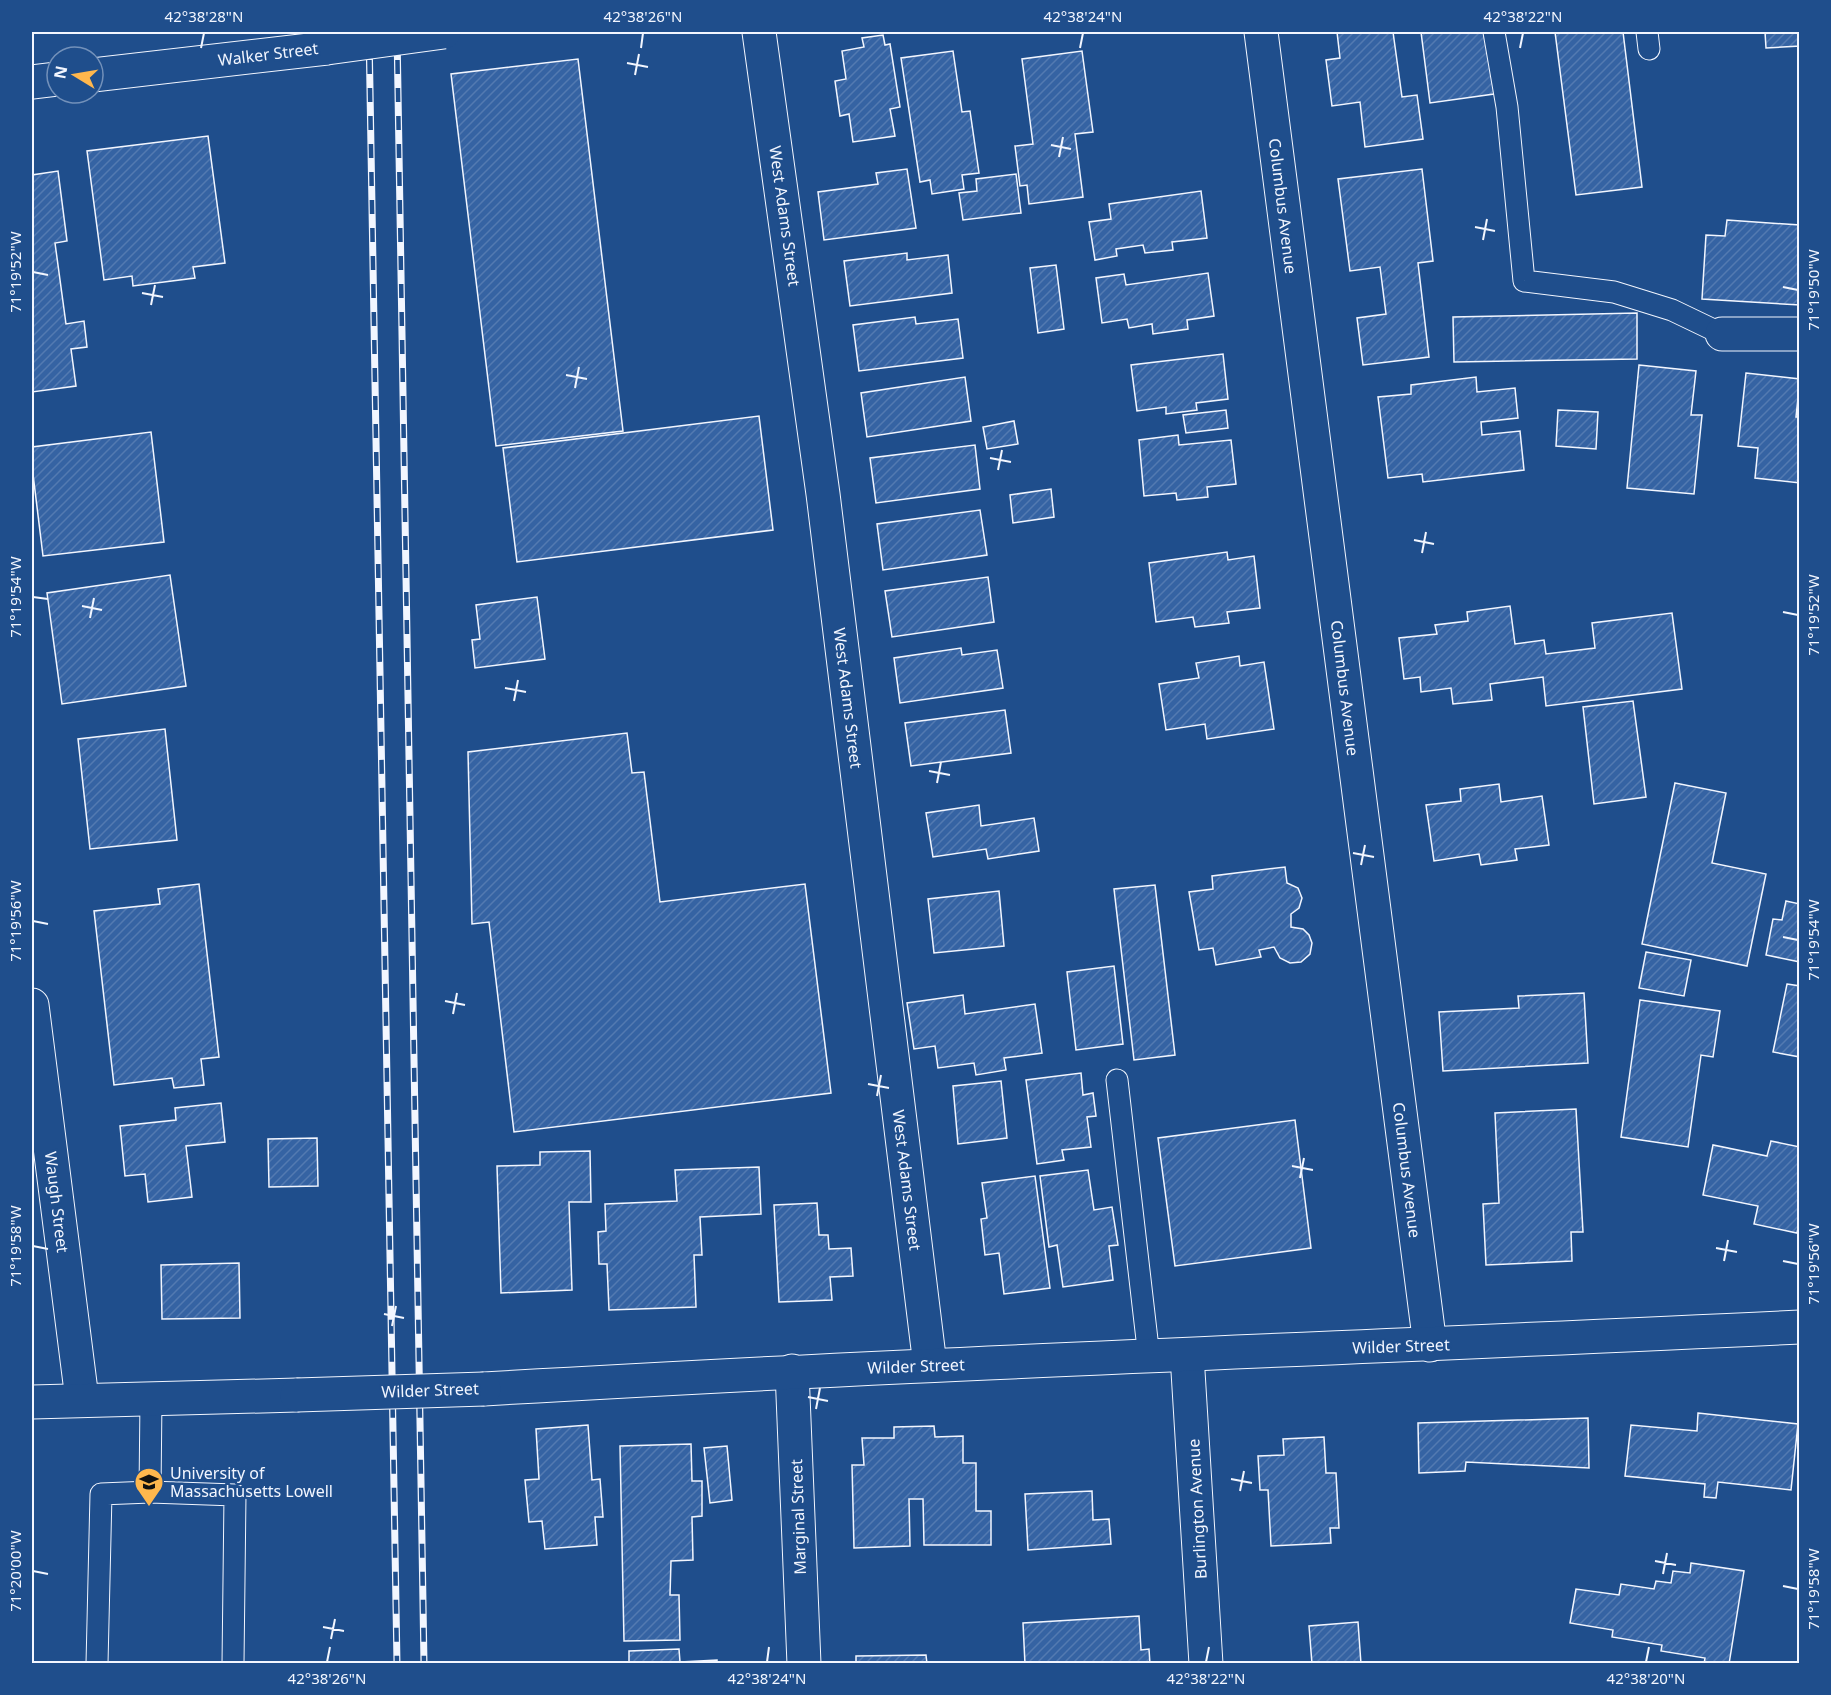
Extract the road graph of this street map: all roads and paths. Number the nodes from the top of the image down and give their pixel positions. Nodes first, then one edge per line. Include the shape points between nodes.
1 (444, 32) edge
2 (759, 32) edge
3 (1261, 32) edge
4 (1494, 32) edge
5 (105, 74) edge
6 (1722, 334) joint
7 (1800, 334) edge
8 (32, 1005) edge
9 (1116, 1080) dead end
10 (1800, 1327) edge
11 (1430, 1345) junction
12 (1187, 1355) junction
13 (1149, 1357) junction
14 (930, 1365) junction
15 (792, 1371) junction
16 (151, 1398) junction
17 (82, 1400) junction
18 (32, 1402) edge
19 (150, 1492) junction
20 (97, 1664) edge
21 (233, 1664) edge
22 (804, 1664) edge
23 (1206, 1664) edge

1 - 5 street, Walker Street, bridge
2 - 14 street, West Adams Street via 824,506
3 - 11 street, Columbus Avenue
4 - 6 lane via 1507,107 1524,281 1614,292 1672,310
6 - 7 street
8 - 17 street, Waugh Street
9 - 13 lane
10 - 11 street, Wilder Street
11 - 12 street, Wilder Street
12 - 13 street, Wilder Street
12 - 23 street, Burlington Avenue
13 - 14 street, Wilder Street
14 - 15 street, Wilder Street
15 - 16 street, Wilder Street, bridge via 484,1389
15 - 22 street, Marginal Street
16 - 17 street, Wilder Street
16 - 19 lane
17 - 18 street, Wilder Street
19 - 20 lane via 101,1494
19 - 21 lane via 235,1495

